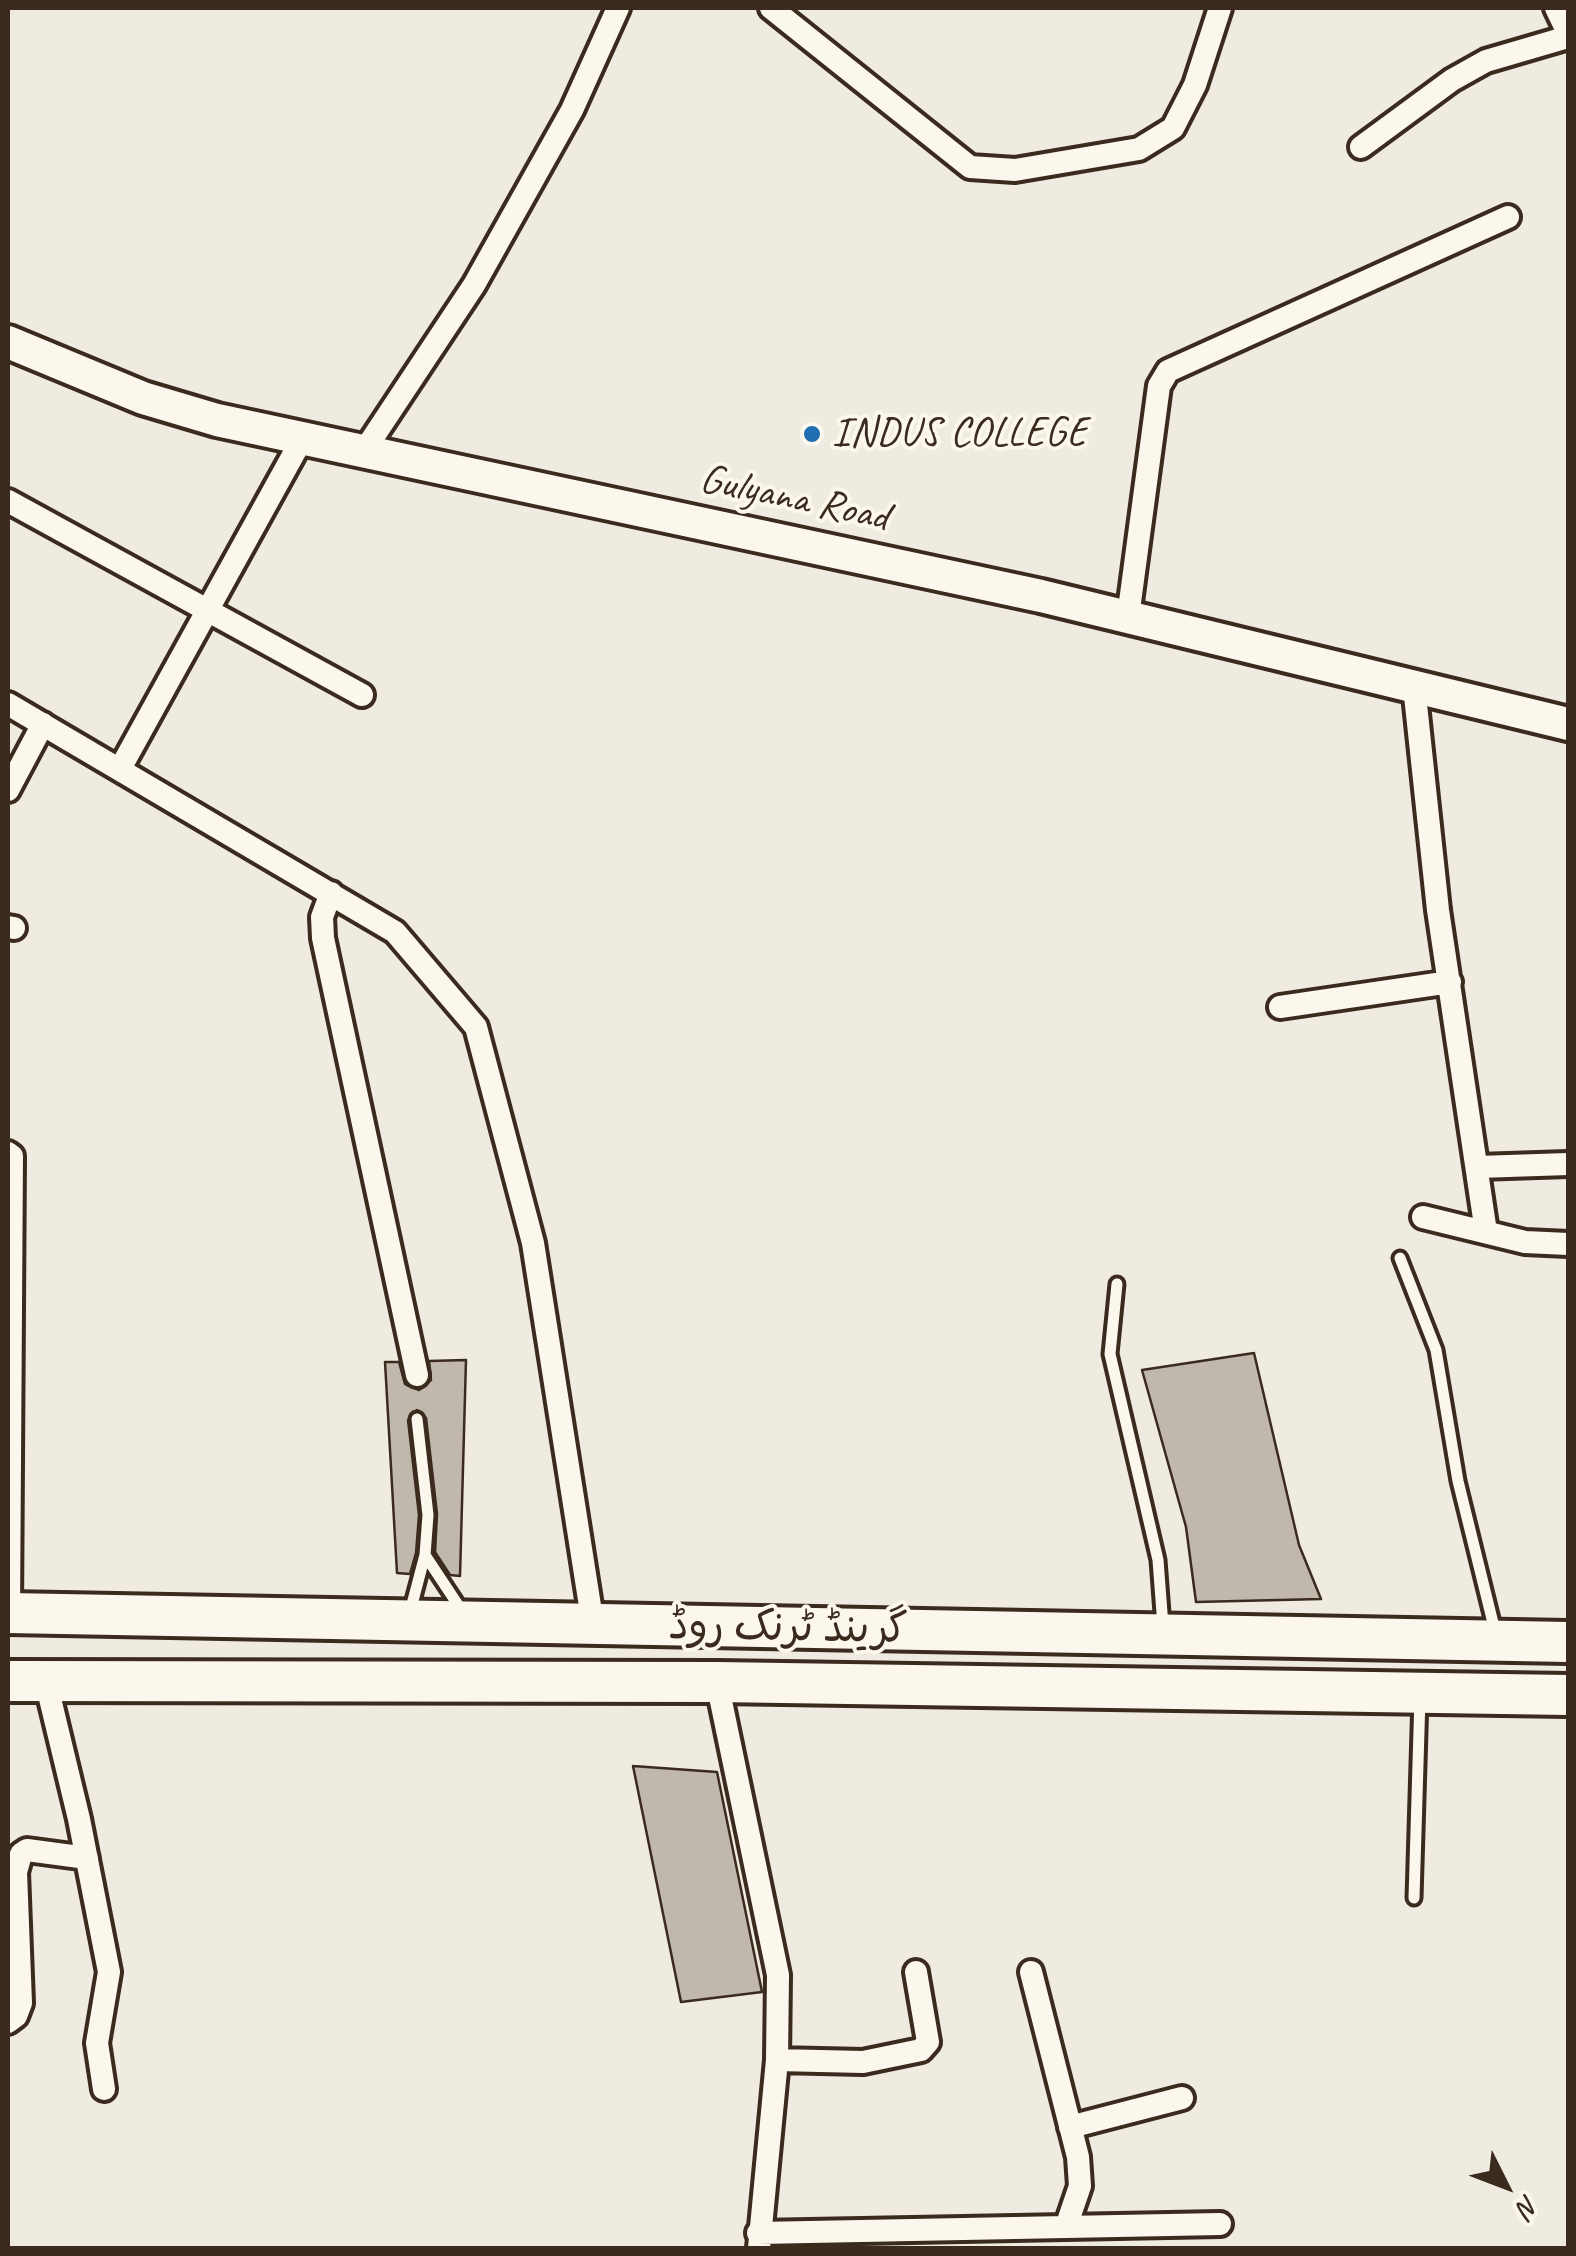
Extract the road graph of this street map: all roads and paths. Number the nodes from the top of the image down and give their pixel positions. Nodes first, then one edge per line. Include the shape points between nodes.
1 (618, 8) edge
2 (771, 8) edge
3 (1220, 8) edge
4 (1556, 8) edge
5 (1568, 35) edge
6 (1361, 147) dead end
7 (1508, 217) dead end
8 (8, 342) edge
9 (302, 439) junction
10 (364, 452) junction
11 (8, 501) edge
12 (207, 611) junction
13 (1128, 617) junction
14 (1414, 686) junction
15 (362, 695) dead end
16 (8, 704) edge
17 (43, 724) junction
18 (1568, 724) edge
19 (122, 767) junction
20 (8, 790) edge
21 (331, 893) junction
22 (1450, 982) junction
23 (1280, 1007) dead end
24 (8, 1153) edge
25 (1568, 1164) edge
26 (1478, 1167) junction
27 (1423, 1217) dead end
28 (1486, 1232) junction
29 (1568, 1244) edge
30 (1400, 1258) dead end
31 (1117, 1284) dead end
32 (417, 1375) dead end
33 (417, 1419) dead end
34 (425, 1555) junction
35 (8, 1612) edge
36 (408, 1621) junction
37 (471, 1622) junction
38 (592, 1625) junction
39 (717, 1628) junction
40 (1164, 1635) junction
41 (1498, 1640) junction
42 (1568, 1642) edge
43 (27, 1681) edge
44 (717, 1682) junction
45 (1420, 1693) junction
46 (1568, 1696) edge
47 (87, 1858) junction
48 (1414, 1898) dead end
49 (916, 1972) dead end
50 (1030, 1972) dead end
51 (8, 2022) edge
52 (777, 2060) junction
53 (104, 2089) dead end
54 (1182, 2098) dead end
55 (1070, 2128) junction
56 (1220, 2224) dead end
57 (1066, 2227) junction
58 (759, 2241) edge

1 - 10 street via 572,110 474,285
2 - 3 street via 970,167 1014,170 1139,149 1173,128
4 - 5 street
5 - 6 street via 1452,80
7 - 13 street via 1168,372 1160,386
8 - 9 main road, Gulyana Road via 143,398
9 - 10 main road, Gulyana Road
9 - 12 street
10 - 13 main road, Gulyana Road
11 - 12 street
12 - 15 street
12 - 19 street
13 - 14 main road, Gulyana Road
14 - 18 main road, Gulyana Road
14 - 22 street
16 - 17 street
17 - 19 street
17 - 20 street
19 - 21 street
21 - 32 street via 323,938
21 - 38 street via 395,932 476,1027 533,1243
22 - 23 street
22 - 26 street
24 - 35 street
25 - 26 street
26 - 28 street
27 - 28 street
28 - 29 street
30 - 41 lane via 1436,1350 1458,1482
31 - 40 lane via 1110,1354 1158,1560
33 - 34 lane via 428,1515
34 - 36 lane
34 - 37 lane
35 - 36 highway, گرینڈ ٹرنک روڈ
36 - 37 highway, گرینڈ ٹرنک روڈ
37 - 38 highway, گرینڈ ٹرنک روڈ
38 - 39 highway, گرینڈ ٹرنک روڈ
39 - 40 highway, گرینڈ ٹرنک روڈ
39 - 44 highway
40 - 41 highway, گرینڈ ٹرنک روڈ
41 - 42 highway, گرینڈ ٹرنک روڈ
43 - 44 highway, گرینڈ ٹرنک روڈ
43 - 47 street
44 - 45 highway, گرینڈ ٹرنک روڈ
44 - 52 street via 778,1975
45 - 46 highway, گرینڈ ٹرنک روڈ
45 - 48 lane
47 - 51 street via 21,1854 20,2003
47 - 53 street via 109,1972 97,2043
49 - 52 street via 928,2042 921,2050 863,2062
50 - 55 street
52 - 58 street
54 - 55 street
55 - 57 street via 1080,2186
56 - 57 street
57 - 58 street

